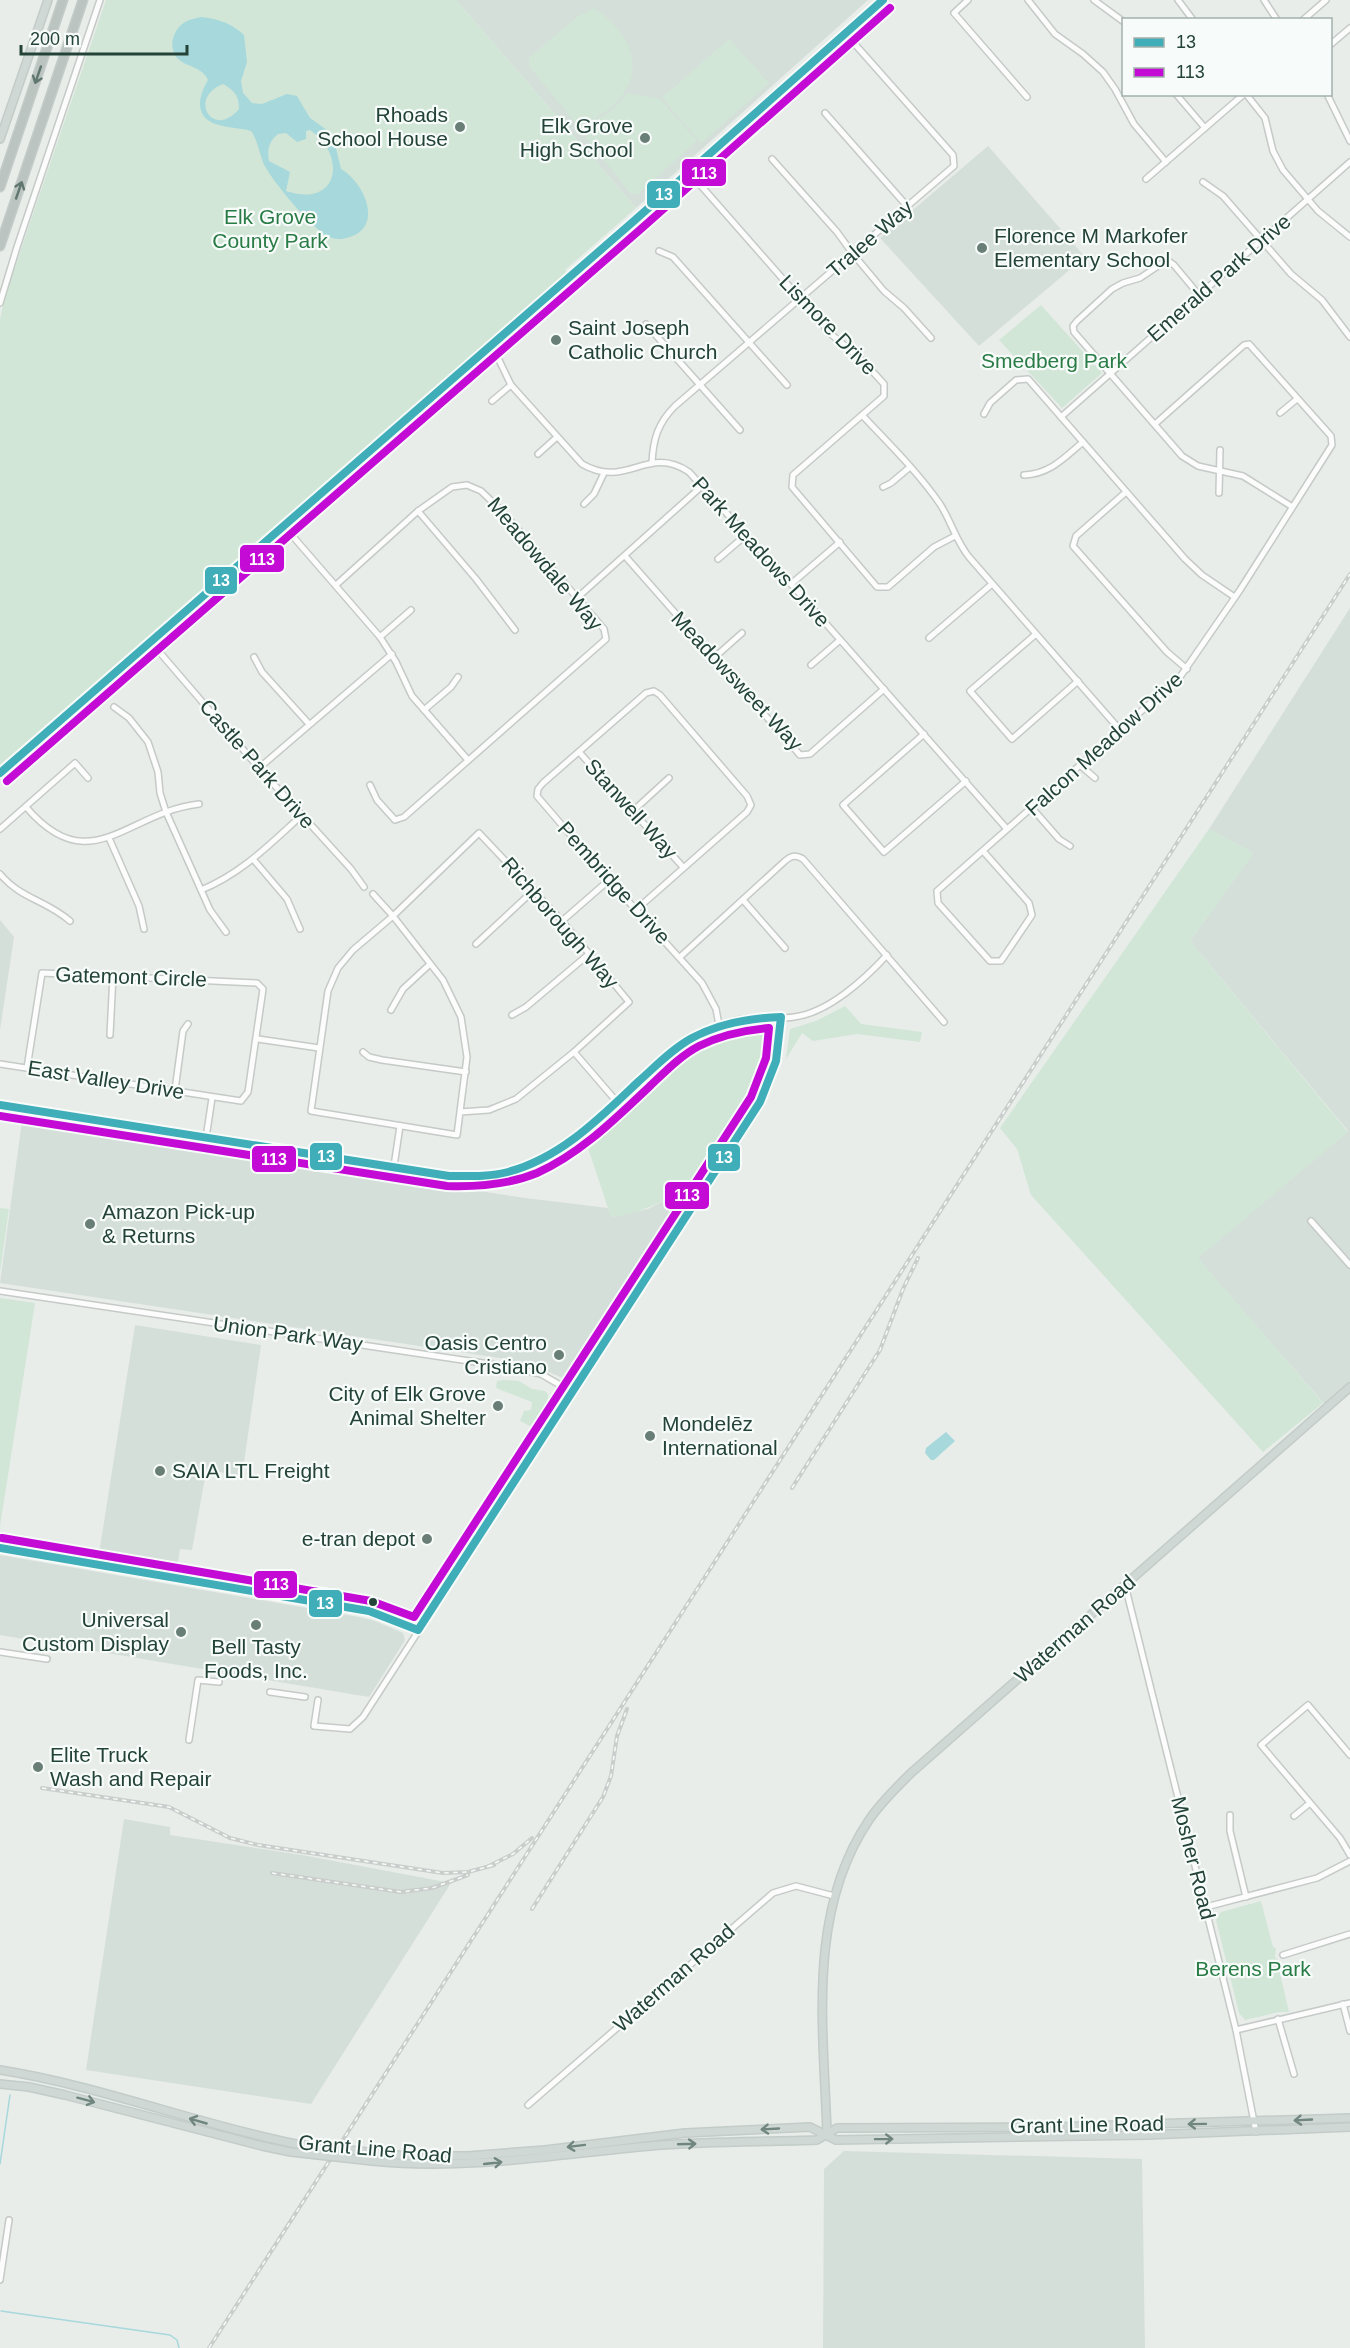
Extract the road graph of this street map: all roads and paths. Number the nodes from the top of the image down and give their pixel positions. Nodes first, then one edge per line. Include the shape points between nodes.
1 (48, 0) edge
2 (63, 0) edge
3 (83, 0) edge
4 (100, 0) edge
5 (883, 0) edge
6 (968, 0) edge
7 (1028, 0) edge
8 (1094, 0) edge
9 (1178, 0) edge
10 (1264, 0) edge
11 (1326, 0) edge
12 (1192, 18) edge
13 (1276, 18) edge
14 (1305, 18) edge
15 (1122, 21) edge
16 (1350, 28) edge
17 (845, 33) junction
18 (1332, 43) edge
19 (1178, 96) edge
20 (1243, 96) edge
21 (1247, 96) edge
22 (1328, 96) edge
23 (1027, 97) dead end
24 (825, 113) dead end
25 (1205, 128) junction
26 (0, 138) edge
27 (1350, 141) edge
28 (772, 159) dead end
29 (1166, 162) junction
30 (1350, 162) edge
31 (689, 172) junction
32 (1146, 179) dead end
33 (1203, 182) dead end
34 (0, 187) edge
35 (1308, 200) junction
36 (907, 206) junction
37 (1350, 237) edge
38 (1262, 240) junction
39 (0, 246) edge
40 (659, 251) dead end
41 (853, 254) junction
42 (1199, 295) junction
43 (799, 297) junction
44 (0, 303) edge
45 (646, 324) dead end
46 (1350, 337) edge
47 (931, 338) dead end
48 (748, 341) junction
49 (488, 347) junction
50 (1110, 374) junction
51 (511, 385) junction
52 (699, 385) junction
53 (787, 386) dead end
54 (1297, 399) junction
55 (492, 402) dead end
56 (1280, 413) dead end
57 (984, 414) dead end
58 (862, 415) junction
59 (1061, 417) junction
60 (1155, 424) junction
61 (740, 430) dead end
62 (557, 436) junction
63 (1083, 442) junction
64 (1220, 450) dead end
65 (538, 454) dead end
66 (652, 463) junction
67 (910, 467) junction
68 (1220, 471) junction
69 (604, 472) junction
70 (1024, 475) dead end
71 (702, 486) junction
72 (883, 487) dead end
73 (1126, 492) junction
74 (1219, 493) dead end
75 (584, 504) dead end
76 (1291, 506) junction
77 (418, 511) junction
78 (283, 525) junction
79 (746, 535) junction
80 (955, 536) junction
81 (840, 542) junction
82 (625, 556) junction
83 (718, 559) dead end
84 (791, 584) junction
85 (992, 584) junction
86 (336, 585) junction
87 (1233, 596) junction
88 (578, 597) junction
89 (411, 610) dead end
90 (515, 630) dead end
91 (742, 633) dead end
92 (1036, 634) junction
93 (380, 637) junction
94 (929, 638) dead end
95 (840, 640) junction
96 (150, 641) junction
97 (392, 654) junction
98 (254, 657) dead end
99 (715, 657) junction
100 (811, 665) dead end
101 (1187, 669) junction
102 (458, 677) dead end
103 (1078, 681) junction
104 (884, 689) junction
105 (114, 707) dead end
106 (424, 710) junction
107 (309, 724) junction
108 (1120, 730) junction
109 (924, 734) junction
110 (579, 752) junction
111 (468, 760) junction
112 (1081, 766) junction
113 (259, 768) junction
114 (0, 773) edge
115 (88, 778) dead end
116 (669, 778) dead end
117 (1095, 778) dead end
118 (966, 781) junction
119 (370, 785) dead end
120 (199, 804) dead end
121 (26, 807) junction
122 (1032, 808) junction
123 (633, 811) junction
124 (166, 812) junction
125 (301, 816) junction
126 (0, 829) edge
127 (1007, 829) junction
128 (109, 838) junction
129 (1070, 846) dead end
130 (983, 851) junction
131 (253, 859) junction
132 (683, 867) junction
133 (0, 874) edge
134 (609, 880) junction
135 (364, 887) dead end
136 (201, 890) junction
137 (534, 890) junction
138 (373, 894) dead end
139 (743, 900) junction
140 (637, 909) junction
141 (393, 916) junction
142 (70, 921) dead end
143 (562, 921) junction
144 (144, 928) dead end
145 (300, 929) dead end
146 (226, 932) dead end
147 (476, 944) dead end
148 (784, 948) dead end
149 (589, 954) junction
150 (887, 955) junction
151 (680, 957) junction
152 (429, 965) junction
153 (113, 975) junction
154 (391, 1010) dead end
155 (512, 1015) dead end
156 (781, 1017) junction
157 (944, 1022) dead end
158 (188, 1024) dead end
159 (719, 1025) junction
160 (110, 1035) dead end
161 (258, 1039) junction
162 (319, 1048) junction
163 (363, 1052) dead end
164 (574, 1052) junction
165 (0, 1064) edge
166 (27, 1068) junction
167 (466, 1072) junction
168 (175, 1090) junction
169 (212, 1098) junction
170 (617, 1101) junction
171 (0, 1105) edge
172 (460, 1112) junction
173 (400, 1126) junction
174 (206, 1138) junction
175 (394, 1166) junction
176 (1311, 1221) dead end
177 (1350, 1265) edge
178 (0, 1291) edge
179 (1350, 1387) edge
180 (572, 1392) junction
181 (0, 1548) edge
182 (1125, 1585) junction
183 (418, 1630) junction
184 (0, 1652) edge
185 (47, 1659) dead end
186 (219, 1682) dead end
187 (270, 1692) dead end
188 (305, 1697) dead end
189 (318, 1700) dead end
190 (189, 1740) dead end
191 (1350, 1755) edge
192 (1310, 1803) junction
193 (1230, 1815) dead end
194 (1294, 1816) dead end
195 (1350, 1855) edge
196 (1350, 1861) edge
197 (834, 1896) junction
198 (1246, 1897) junction
199 (1206, 1907) junction
200 (1350, 1934) edge
201 (1283, 1955) dead end
202 (1350, 2003) edge
203 (1343, 2004) junction
204 (1278, 2019) junction
205 (1236, 2030) junction
206 (1350, 2031) edge
207 (0, 2070) edge
208 (1294, 2074) dead end
209 (0, 2085) edge
210 (528, 2105) dead end
211 (1350, 2118) edge
212 (1256, 2122) junction
213 (1350, 2127) edge
214 (1256, 2132) junction
215 (827, 2135) junction
216 (9, 2220) dead end
217 (0, 2280) edge

1 - 26 main road
2 -> 34 highway
39 -> 3 highway
4 - 44 street
5 - 17 main road
6 - 23 street via 954,13
7 - 29 street via 1055,34 1102,72 1134,124
8 - 15 street
9 - 12 street
10 - 13 street
11 - 14 street
16 - 18 street
17 - 31 main road
17 - 36 street, Tralee Way via 953,155 954,166
19 - 25 street
20 - 25 street
21 - 35 street via 1265,118 1270,145 1279,164
22 - 27 street
24 - 36 street
25 - 29 street
28 - 41 street
29 - 32 street
30 - 35 street, Emerald Park Drive
31 - 43 street, Lismore Drive
31 - 49 main road
33 - 38 street via 1223,196
35 - 37 street
35 - 38 street, Emerald Park Drive
36 - 41 street, Tralee Way
38 - 42 street, Emerald Park Drive
38 - 46 street via 1322,300
40 - 48 street via 673,258
41 - 43 street, Tralee Way
41 - 47 street
42 - 50 street, Emerald Park Drive
42 - 50 street via 1167,260 1140,278 1112,289 1073,329
43 - 48 street, Tralee Way
43 - 58 street, Lismore Drive via 836,340 884,384 884,396
45 - 52 street
48 - 52 street, Tralee Way
48 - 53 street
49 - 51 street
49 - 78 main road
50 - 59 street, Emerald Park Drive
50 - 60 street
51 - 55 street
51 - 62 street
52 - 61 street
52 - 66 street, Tralee Way via 660,424
54 - 56 street
54 - 60 street, Falcon Meadow Drive via 1249,344
54 - 76 street, Falcon Meadow Drive via 1331,436 1332,445
57 - 59 street via 990,403 1016,380 1028,379
58 - 67 street
58 - 81 street, Lismore Drive via 793,475 792,487
59 - 63 street
60 - 68 street via 1187,460
62 - 65 street
62 - 69 street via 582,464
63 - 70 street via 1052,468
63 - 73 street
64 - 68 street
66 - 69 street, Park Meadows Drive via 622,473
66 - 71 street, Park Meadows Drive via 667,462 684,469
67 - 72 street
67 - 80 street via 941,506
68 - 74 street
68 - 76 street via 1243,476
69 - 75 street via 598,489
71 - 79 street, Park Meadows Drive
71 - 82 street
73 - 87 street via 1193,567
73 - 101 street via 1076,536 1072,546
76 - 87 street, Falcon Meadow Drive
77 - 86 street, Meadowdale Way
77 - 88 street, Meadowdale Way via 452,488 476,487
77 - 90 street
78 - 86 street
78 - 96 main road
79 - 83 street
79 - 84 street, Park Meadows Drive
80 - 81 street, Lismore Drive via 929,551 888,587 877,587
80 - 85 street
81 - 84 street
82 - 88 street
82 - 99 street, Meadowsweet Way
84 - 95 street, Park Meadows Drive
85 - 92 street
85 - 94 street
86 - 93 street
87 - 101 street, Falcon Meadow Drive
88 - 111 street, Meadowdale Way via 604,629 606,639
89 - 93 street
91 - 99 street
92 - 103 street
92 - 103 street via 970,691 1012,739
93 - 97 street
95 - 100 street
95 - 104 street, Park Meadows Drive
96 - 113 street, Castle Park Drive
96 - 114 main road
97 - 106 street via 408,691
97 - 107 street
98 - 107 street via 262,672
99 - 104 street, Meadowsweet Way via 800,754 810,754
101 - 108 street, Falcon Meadow Drive
102 - 106 street
103 - 108 street
104 - 109 street, Park Meadows Drive
105 - 124 street via 129,718 148,742
106 - 111 street
107 - 113 street
108 - 112 street, Falcon Meadow Drive
109 - 118 street, Park Meadows Drive
109 - 118 street via 843,805 884,852
110 - 123 street, Stanwell Way
110 - 132 street via 646,693 654,691 660,695 752,805
110 - 134 street, Pembridge Drive via 536,792
111 - 119 street via 404,817 394,820
112 - 117 street
112 - 122 street, Falcon Meadow Drive
113 - 125 street, Castle Park Drive
115 - 121 street via 75,763
116 - 123 street
118 - 127 street, Park Meadows Drive
120 - 124 street
121 - 126 street
121 - 128 street via 45,828 62,838 89,842
122 - 127 street, Falcon Meadow Drive
122 - 129 street
123 - 132 street, Stanwell Way
124 - 128 street
124 - 136 street
125 - 131 street
125 - 135 street, Castle Park Drive
127 - 130 street, Falcon Meadow Drive
128 - 144 street via 139,906
130 - 130 street, Falcon Meadow Drive via 1029,903 1032,915 1001,961 990,961 938,903 937,891
131 - 136 street via 225,880
131 - 145 street via 287,899
132 - 140 street
133 - 142 street via 16,890
134 - 140 street, Pembridge Drive
134 - 143 street
136 - 146 street
137 - 141 street, Richborough Way via 479,833
137 - 143 street, Richborough Way
137 - 147 street
138 - 141 street
139 - 148 street
139 - 150 street via 791,856 797,856
139 - 151 street
140 - 151 street, Pembridge Drive
141 - 152 street
141 - 162 street via 353,950 333,975
143 - 149 street, Richborough Way
149 - 155 street via 531,1004
149 - 164 street, Richborough Way via 629,1002
150 - 156 street via 829,1005 806,1014
150 - 157 street
151 - 159 street, Pembridge Drive via 708,991
152 - 154 street via 403,989
152 - 167 street via 450,992 461,1017
153 - 160 street
153 - 161 street, Gatemont Circle via 256,982 263,989
153 - 166 street, Gatemont Circle via 42,973
156 - 159 street
156 - 180 street via 776,1061 760,1102
158 - 168 street via 183,1031
159 - 170 street via 672,1051
161 - 162 street
161 - 169 street, East Valley Drive via 248,1092 241,1101
162 - 173 street via 311,1111
163 - 167 street via 375,1059
164 - 170 street
164 - 172 street, Richborough Way via 510,1103 489,1110
165 - 166 street, East Valley Drive
166 - 168 street, East Valley Drive
167 - 172 street
168 - 169 street, East Valley Drive
169 - 174 street, East Valley Drive
170 - 175 street via 555,1152 513,1172 465,1178
171 - 174 street
172 - 173 street via 457,1135
173 - 175 street
174 - 175 street
176 - 177 street
178 - 180 street, Union Park Way via 504,1366 541,1374
179 - 182 main road, Waterman Road
180 - 183 street
181 - 183 street via 369,1611
182 - 197 main road, Waterman Road via 887,1796 855,1844
182 - 199 street, Mosher Road
183 - 189 street via 363,1717 350,1729 314,1726
184 - 185 street
186 - 190 street via 198,1680
187 - 188 street
191 - 192 street via 1308,1705 1261,1745
192 - 194 street
192 - 195 street
193 - 198 street via 1230,1831
196 - 198 street via 1317,1878
197 - 210 street, Waterman Road via 796,1886 773,1893
197 - 215 main road, Waterman Road via 822,1982
198 - 199 street
199 - 205 street, Mosher Road
200 - 201 street
202 - 203 street
203 - 204 street
203 - 206 street
204 - 205 street
204 - 208 street
205 - 212 street, Mosher Road
215 -> 207 main road, Grant Line Road, bridge via 810,2127 685,2133 544,2150 408,2156 254,2136 88,2089
209 -> 215 main road, Grant Line Road, bridge via 65,2095 291,2152 372,2161 482,2164 664,2145 816,2140
211 -> 212 main road, Grant Line Road
212 - 214 street, Mosher Road
212 -> 215 main road, Grant Line Road via 837,2128
213 - 214 main road, Grant Line Road
215 -> 214 main road, Grant Line Road via 836,2140
216 - 217 street

